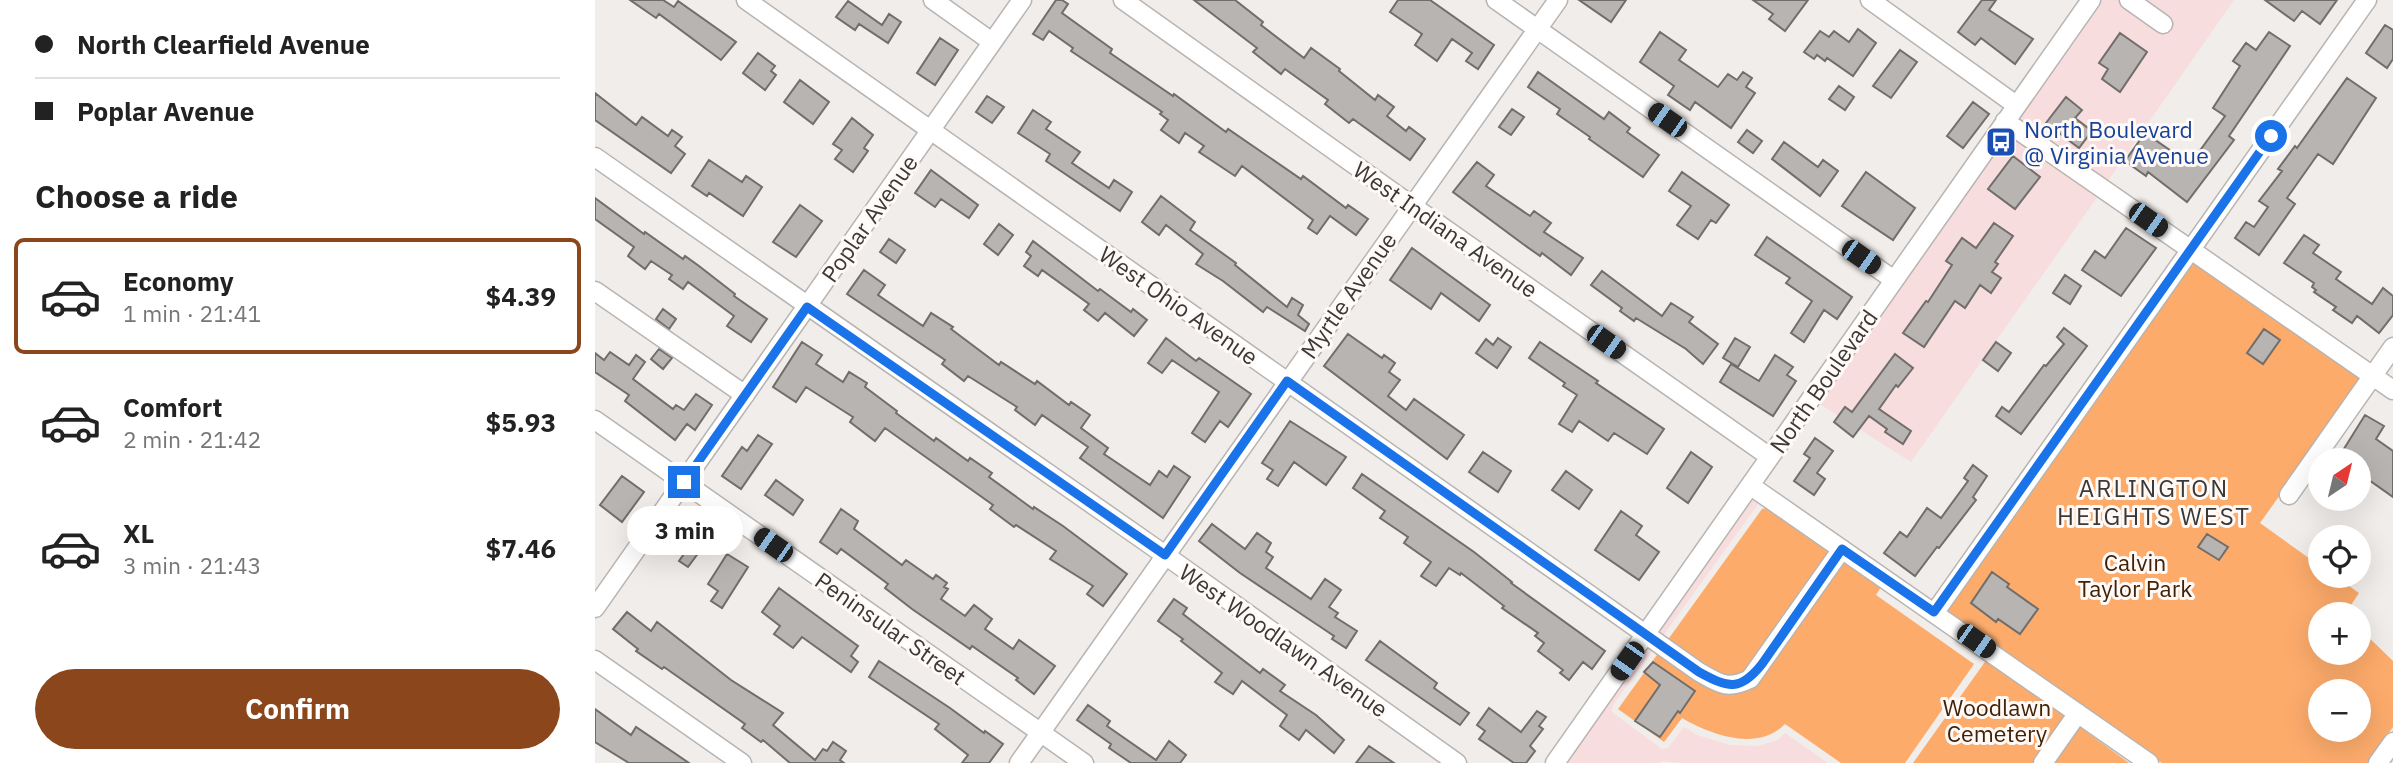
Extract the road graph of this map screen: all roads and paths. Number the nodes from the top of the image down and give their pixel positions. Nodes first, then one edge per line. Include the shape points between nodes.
1 (746, 0) edge
2 (933, 0) edge
3 (1022, 0) edge
4 (1123, 0) edge
5 (1496, 0) edge
6 (1557, 0) edge
7 (1870, 0) edge
8 (2091, 0) edge
9 (2129, 0) edge
10 (2367, 0) edge
11 (2163, 23) dead end
12 (1537, 29) junction
13 (992, 42) junction
14 (2017, 105) junction
15 (2005, 121) junction
16 (931, 130) junction
17 (595, 157) edge
18 (1411, 205) junction
19 (2191, 250) junction
20 (1894, 281) junction
21 (595, 291) edge
22 (807, 307) junction
23 (2393, 347) edge
24 (2372, 376) junction
25 (1287, 381) junction
26 (2393, 390) edge
27 (745, 395) junction
28 (595, 420) edge
29 (1770, 457) junction
30 (684, 482) junction
31 (1751, 486) junction
32 (2289, 495) dead end
33 (1842, 549) junction
34 (1165, 555) junction
35 (595, 608) edge
36 (1934, 612) junction
37 (1646, 634) junction
38 (595, 660) edge
39 (2078, 713) junction
40 (1041, 732) junction
41 (2393, 742) edge
42 (742, 763) edge
43 (1019, 763) edge
44 (1084, 763) edge
45 (1457, 763) edge
46 (1555, 763) edge
47 (2043, 763) edge
48 (2149, 763) edge
49 (2378, 763) edge

1 - 16 street, West Ohio Avenue
2 - 13 street
3 - 13 street, Poplar Avenue
4 - 18 street, West Indiana Avenue
5 - 12 street
6 - 12 street, Myrtle Avenue
7 - 14 street
8 - 14 street, North Boulevard
9 - 11 street
10 - 19 street
12 - 18 street, Myrtle Avenue
12 - 20 street
13 - 16 street, Poplar Avenue
14 - 15 street, North Boulevard
15 - 19 street
15 - 20 street, North Boulevard
16 - 22 street, Poplar Avenue
16 - 25 street, West Ohio Avenue
17 - 22 street, West Woodlawn Avenue
18 - 25 street, Myrtle Avenue
18 - 29 street, West Indiana Avenue
19 - 24 street
19 - 36 street
20 - 29 street, North Boulevard
21 - 27 street
22 - 27 street, Poplar Avenue
22 - 34 street, West Woodlawn Avenue
23 - 24 street
24 - 26 street
24 - 32 street
25 - 34 street, Myrtle Avenue
25 - 37 street, West Ohio Avenue
27 - 30 street, Poplar Avenue
28 - 30 street, Peninsular Street
29 - 31 street, North Boulevard
30 - 35 street, Poplar Avenue
30 - 40 street, Peninsular Street
31 - 33 street
31 - 37 street, North Boulevard
33 - 36 street
33 - 37 street, West Ohio Avenue via 1762,664 1750,679 1737,685 1721,685
34 - 40 street, Myrtle Avenue
34 - 45 street, West Woodlawn Avenue
36 - 39 street
37 - 46 street, North Boulevard
38 - 42 street
39 - 47 street
39 - 48 street
40 - 43 street, Myrtle Avenue
40 - 44 street, Peninsular Street
41 - 49 street

